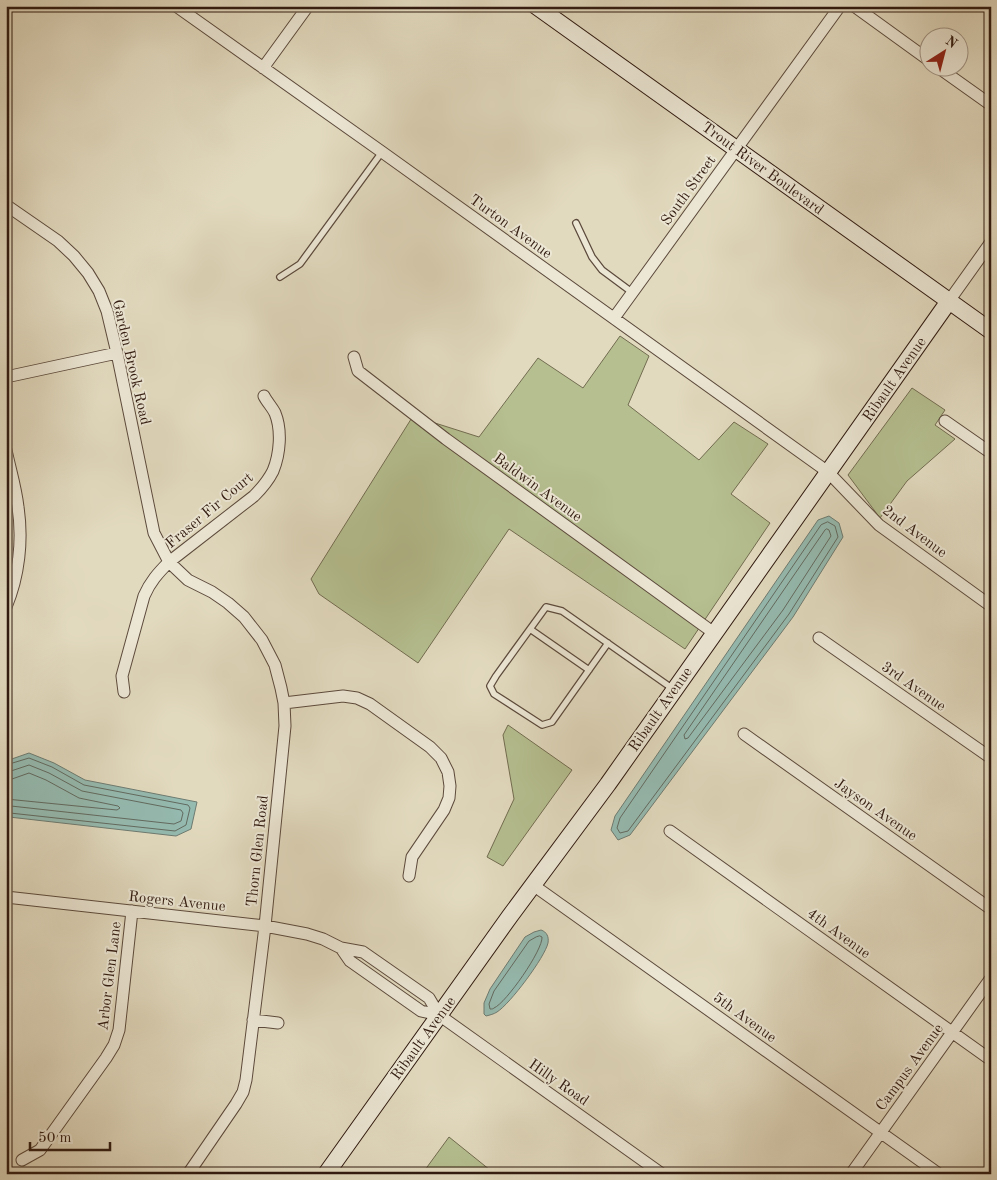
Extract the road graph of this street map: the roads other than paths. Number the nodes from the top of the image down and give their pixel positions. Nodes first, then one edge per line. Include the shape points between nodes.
1 (176, 6) edge
2 (308, 6) edge
3 (536, 6) edge
4 (840, 6) edge
5 (854, 6) edge
6 (920, 54) edge
7 (264, 68) junction
8 (953, 78) edge
9 (991, 105) edge
10 (737, 149) junction
11 (382, 152) junction
12 (6, 205) edge
13 (576, 223) dead end
14 (991, 242) edge
15 (280, 277) dead end
16 (633, 293) junction
17 (949, 301) junction
18 (614, 318) junction
19 (991, 331) edge
20 (117, 353) junction
21 (354, 357) dead end
22 (6, 377) edge
23 (264, 396) dead end
24 (945, 421) dead end
25 (6, 450) edge
26 (991, 453) edge
27 (828, 472) junction
28 (169, 562) junction
29 (991, 606) edge
30 (6, 607) edge
31 (530, 629) junction
32 (714, 633) junction
33 (819, 638) dead end
34 (608, 643) junction
35 (589, 670) junction
36 (674, 690) junction
37 (124, 692) dead end
38 (284, 703) junction
39 (744, 734) dead end
40 (991, 758) edge
41 (670, 831) dead end
42 (409, 876) dead end
43 (533, 885) junction
44 (6, 897) edge
45 (991, 909) edge
46 (132, 911) junction
47 (265, 926) junction
48 (991, 978) edge
49 (439, 1015) junction
50 (253, 1020) junction
51 (278, 1023) dead end
52 (953, 1032) junction
53 (991, 1060) edge
54 (881, 1133) junction
55 (22, 1160) dead end
56 (188, 1174) edge
57 (326, 1174) edge
58 (662, 1174) edge
59 (851, 1174) edge
60 (939, 1174) edge

1 - 7 street, Turton Avenue
2 - 7 street
3 - 10 street, Trout River Boulevard
4 - 10 street, South Street
5 - 6 street
7 - 11 street, Turton Avenue
8 - 9 street
10 - 16 street, South Street
10 - 17 street, Trout River Boulevard
11 - 15 lane via 300,264
11 - 18 street, Turton Avenue
12 - 20 street, Garden Brook Road via 58,242 88,273 107,311
13 - 16 lane via 602,270
14 - 17 street, Ribault Avenue
16 - 18 street, South Street
17 - 19 street, Trout River Boulevard
17 - 27 street, Ribault Avenue
18 - 27 street, Turton Avenue
20 - 22 street
20 - 28 street, Garden Brook Road via 154,533
21 - 32 street, Baldwin Avenue via 358,371 446,439
23 - 28 street, Fraser Fir Court via 275,413 279,433 273,471 254,496
24 - 26 street
25 - 30 street via 18,506 20,541 16,576
27 - 29 street, 2nd Avenue via 879,525
27 - 32 street, Ribault Avenue
28 - 37 street, Fraser Fir Court via 144,596 122,676
28 - 38 street, Thorn Glen Road via 188,580 212,592 244,617 262,640 275,665
31 - 34 lane via 546,607 562,611
31 - 35 lane
31 - 35 lane via 490,686 494,694 542,725 547,724 552,722
32 - 36 street, Ribault Avenue
33 - 40 street, 3rd Avenue
34 - 35 lane
34 - 36 lane
36 - 43 street, Ribault Avenue
38 - 42 street via 343,696 357,698 370,704 441,758 448,772 449,798 412,857
38 - 47 street, Thorn Glen Road via 285,726
39 - 45 street, Jayson Avenue
41 - 52 street, 4th Avenue
43 - 49 street, Ribault Avenue
43 - 54 street, 5th Avenue
44 - 46 street, Rogers Avenue
46 - 47 street, Rogers Avenue
46 - 55 street, Arbor Glen Lane via 114,1044 40,1150
47 - 49 street, Rogers Avenue via 307,934 341,948 363,952 429,998
47 - 50 street, Thorn Glen Road
48 - 52 street, Campus Avenue
49 - 57 street, Ribault Avenue
49 - 58 street, Hilly Road
50 - 51 street
50 - 56 street, Thorn Glen Road via 243,1092
52 - 53 street, 4th Avenue
52 - 54 street, Campus Avenue
54 - 59 street, Campus Avenue
54 - 60 street, 5th Avenue

